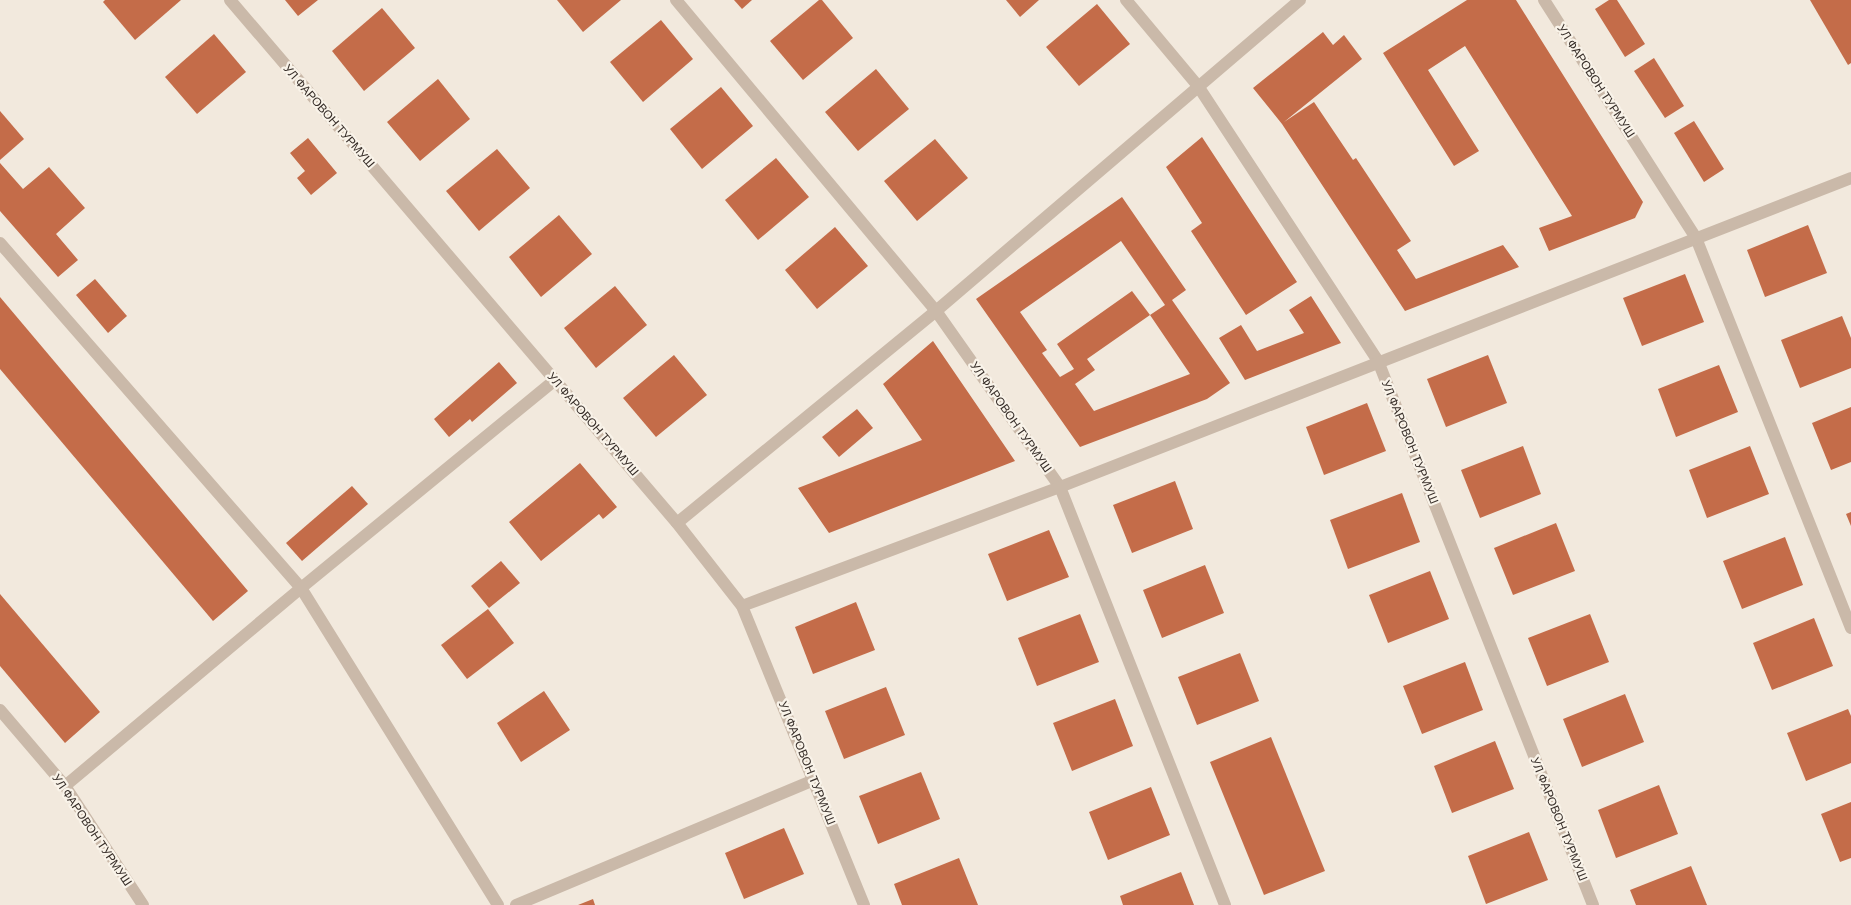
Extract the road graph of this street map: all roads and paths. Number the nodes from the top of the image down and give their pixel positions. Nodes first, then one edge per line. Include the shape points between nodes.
1 (230, 0) edge
2 (676, 0) edge
3 (1126, 0) edge
4 (1300, 0) edge
5 (1544, 0) edge
6 (1198, 86) junction
7 (1851, 178) edge
8 (1696, 238) junction
9 (0, 243) edge
10 (936, 311) junction
11 (1378, 361) junction
12 (554, 380) junction
13 (1060, 487) junction
14 (677, 523) junction
15 (301, 588) junction
16 (742, 606) junction
17 (1851, 628) edge
18 (0, 710) edge
19 (814, 780) junction
20 (65, 786) junction
21 (143, 905) edge
22 (498, 905) edge
23 (516, 905) edge
24 (864, 905) edge
25 (1225, 905) edge
26 (1594, 905) edge

1 - 12 street, УЛ ФАРОВОН ТУРМУШ
2 - 10 street, УЛ ФАРОВОН ТУРМУШ
3 - 6 street, УЛ ФАРОВОН ТУРМУШ
4 - 6 street
5 - 8 street, УЛ ФАРОВОН ТУРМУШ
6 - 10 street
6 - 11 street, УЛ ФАРОВОН ТУРМУШ
7 - 8 street
8 - 11 street
8 - 17 street, УЛ ФАРОВОН ТУРМУШ
9 - 15 street
10 - 13 street, УЛ ФАРОВОН ТУРМУШ
10 - 14 street
11 - 13 street
11 - 26 street, УЛ ФАРОВОН ТУРМУШ
12 - 14 street, УЛ ФАРОВОН ТУРМУШ
12 - 15 street
13 - 16 street
13 - 25 street, УЛ ФАРОВОН ТУРМУШ
14 - 16 street, УЛ ФАРОВОН ТУРМУШ
15 - 20 street
15 - 22 street
16 - 19 street, УЛ ФАРОВОН ТУРМУШ
18 - 20 street, УЛ ФАРОВОН ТУРМУШ
19 - 23 street
19 - 24 street, УЛ ФАРОВОН ТУРМУШ
20 - 21 street, УЛ ФАРОВОН ТУРМУШ

